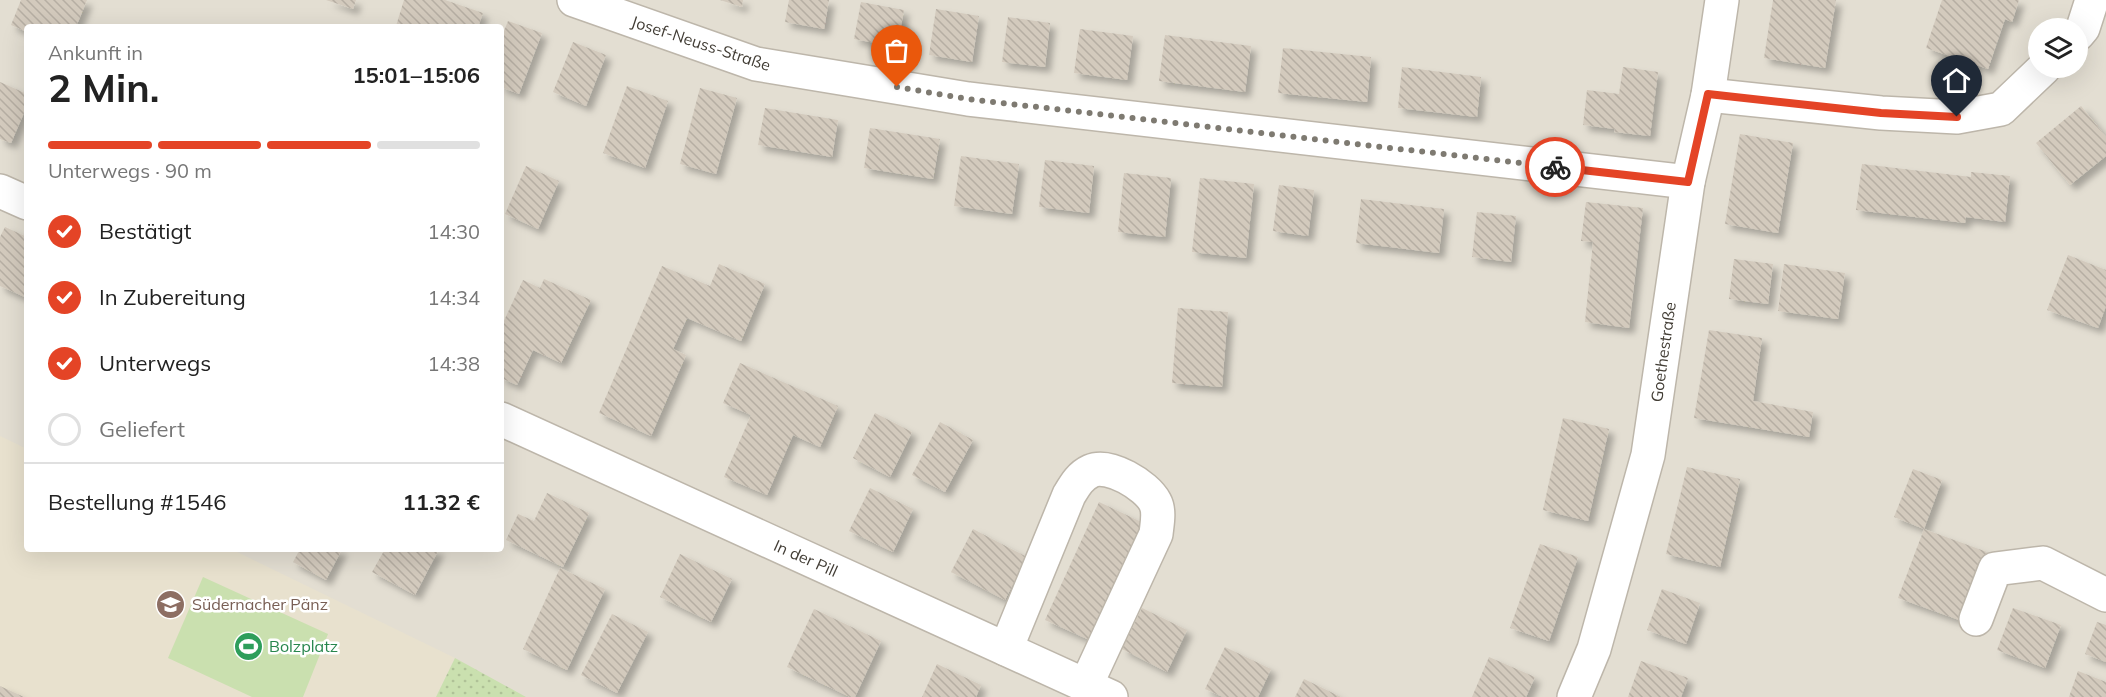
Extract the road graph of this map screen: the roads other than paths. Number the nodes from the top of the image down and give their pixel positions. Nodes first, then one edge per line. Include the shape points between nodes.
1 (574, 0) edge
2 (1722, 0) edge
3 (2092, 0) edge
4 (2086, 18) edge
5 (2034, 78) edge
6 (1708, 94) junction
7 (1688, 182) junction
8 (0, 191) edge
9 (24, 202) edge
10 (504, 420) edge
11 (2106, 595) edge
12 (1976, 619) dead end
13 (1006, 649) junction
14 (1098, 691) edge
15 (1574, 697) edge

1 - 7 street, Josef-Neuss-Straße via 756,64 968,99
2 - 6 street, Goethestraße
3 - 4 street
5 - 6 street via 2001,110 1957,117 1881,113
6 - 7 street, Goethestraße
7 - 15 street, Goethestraße via 1648,455 1594,649
8 - 9 street
10 - 13 street, In der Pill
11 - 12 street via 2043,563 1995,569
13 - 14 street, In der Pill
13 - 14 street via 1079,478 1092,470 1107,470 1138,483 1155,502 1156,534

